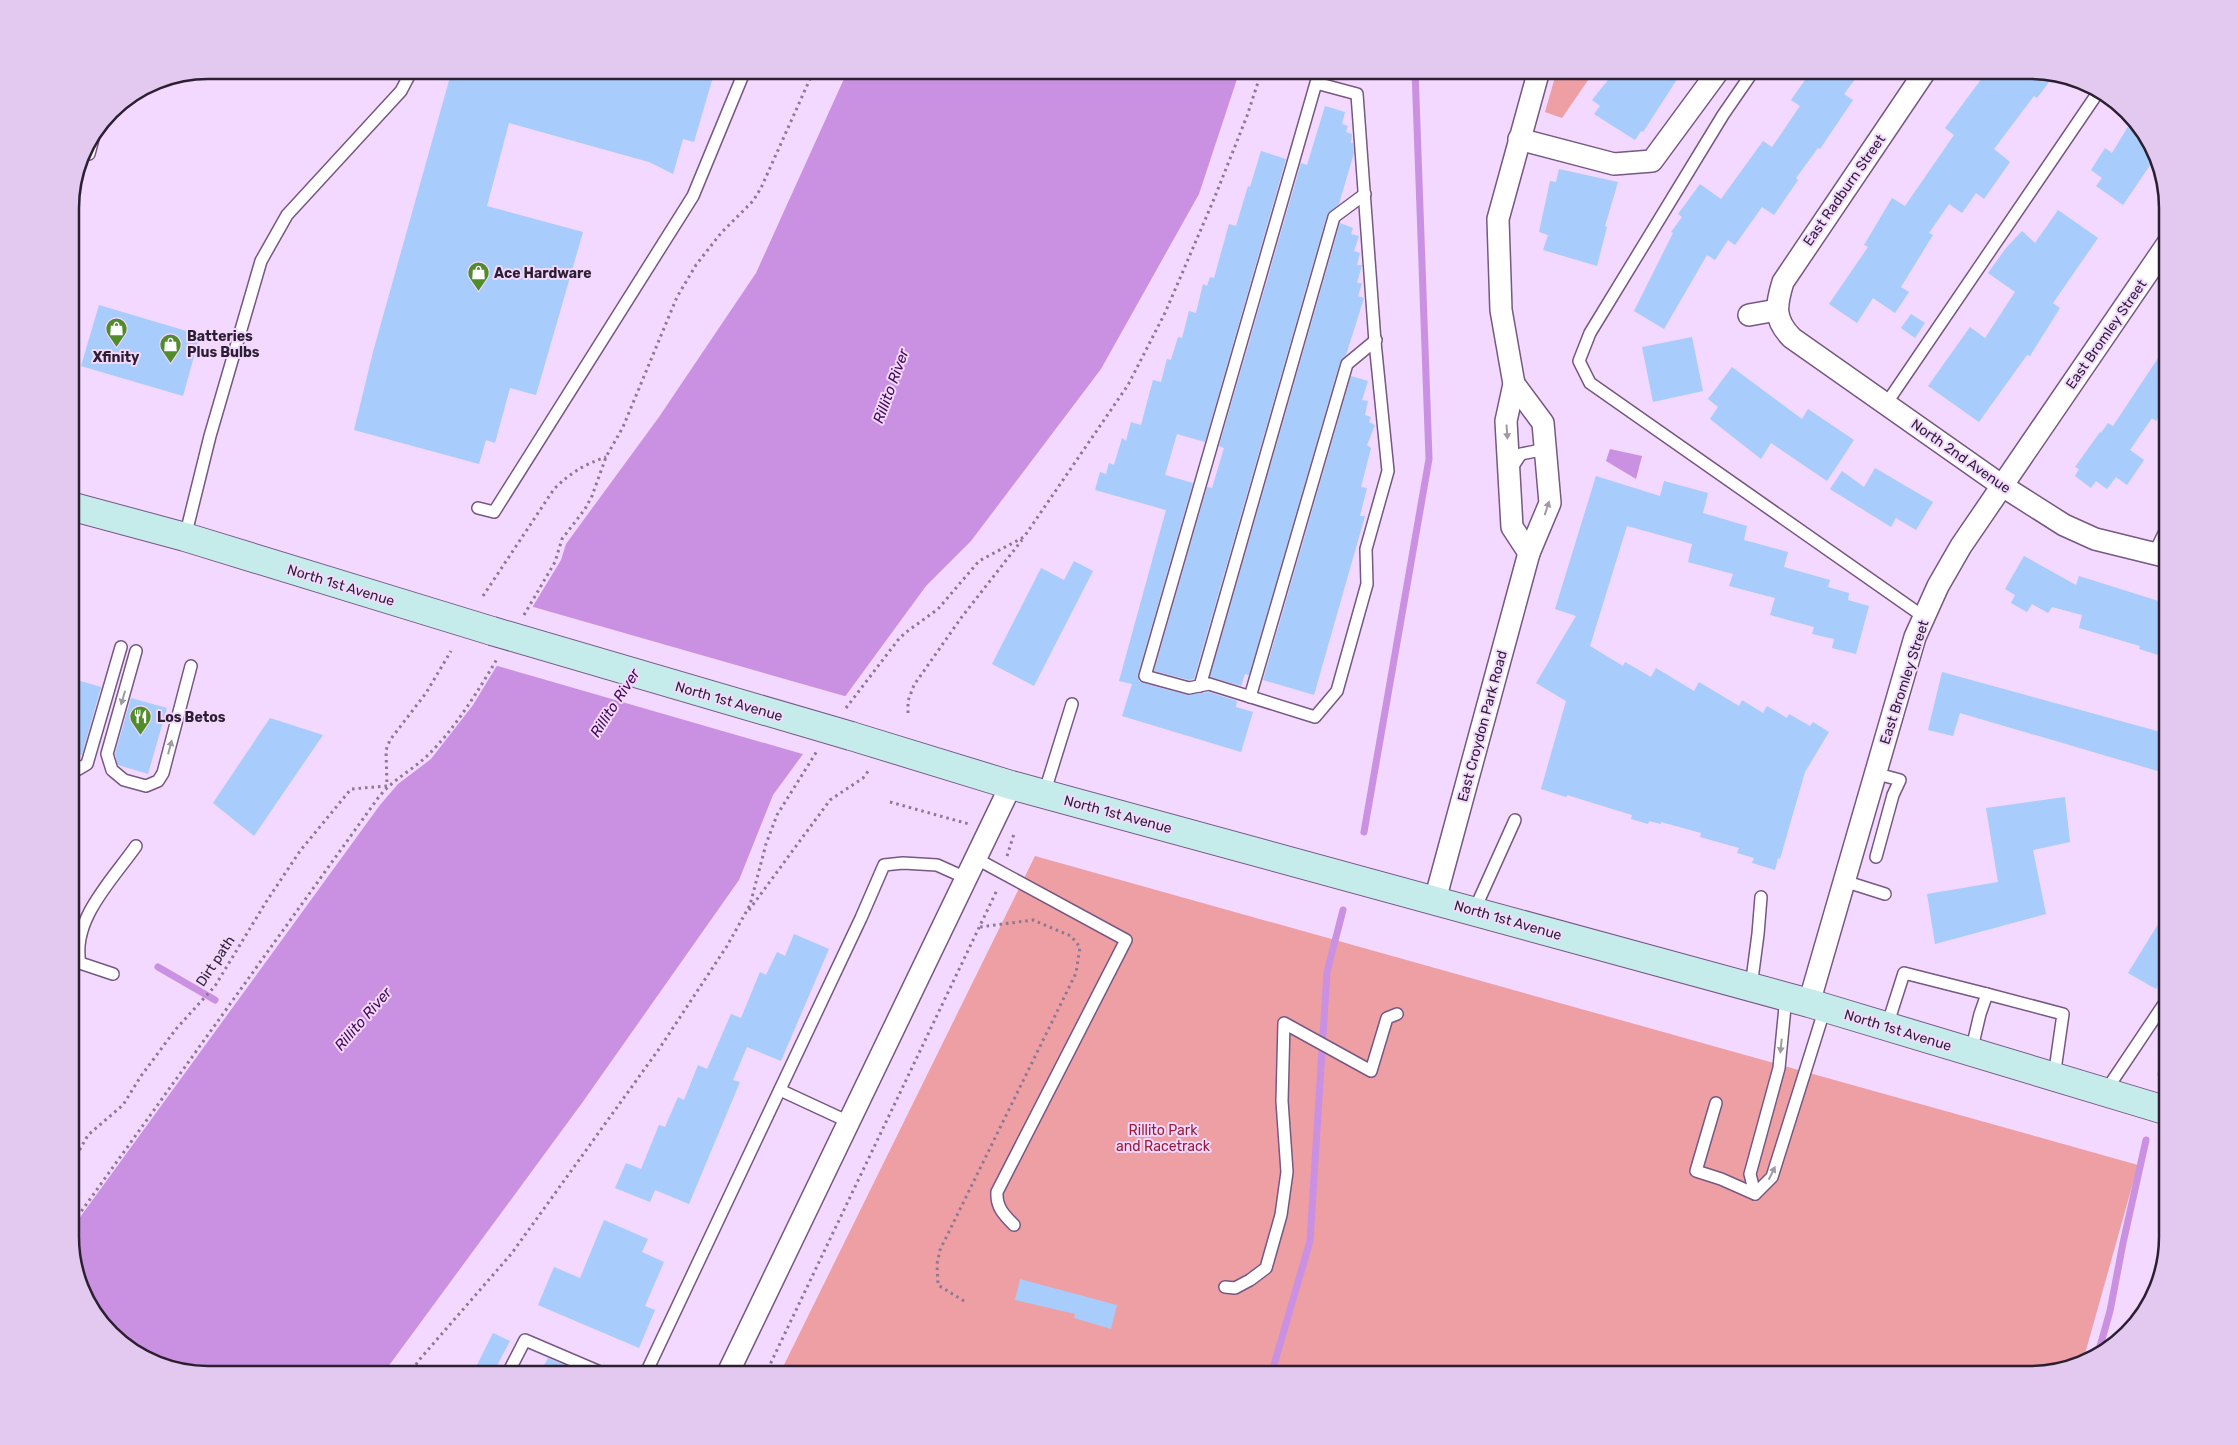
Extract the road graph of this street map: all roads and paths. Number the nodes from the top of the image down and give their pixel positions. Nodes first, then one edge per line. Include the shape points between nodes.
1 (407, 79) edge
2 (742, 79) edge
3 (810, 79) edge
4 (1536, 79) edge
5 (1713, 79) edge
6 (1748, 79) edge
7 (1920, 79) edge
8 (2095, 96) edge
9 (1519, 139) junction
10 (1365, 194) junction
11 (2159, 256) edge
12 (1778, 313) junction
13 (1749, 315) dead end
14 (1376, 340) junction
15 (1514, 384) junction
16 (1886, 404) junction
17 (606, 457) junction
18 (1546, 458) junction
19 (1509, 472) junction
20 (2002, 485) junction
21 (79, 508) edge
22 (478, 508) dead end
23 (185, 537) junction
24 (1024, 537) dead end
25 (1529, 553) junction
26 (2159, 555) edge
27 (482, 596) dead end
28 (523, 616) dead end
29 (1924, 617) junction
30 (121, 647) dead end
31 (136, 651) dead end
32 (451, 651) dead end
33 (498, 658) dead end
34 (191, 666) dead end
35 (1200, 686) junction
36 (1250, 697) junction
37 (1072, 704) dead end
38 (908, 713) dead end
39 (79, 769) edge
40 (869, 770) dead end
41 (1874, 773) junction
42 (1011, 785) junction
43 (387, 786) junction
44 (1044, 794) junction
45 (890, 802) dead end
46 (1515, 820) dead end
47 (971, 825) dead end
48 (1014, 834) dead end
49 (136, 846) dead end
50 (1007, 857) dead end
51 (1876, 857) dead end
52 (975, 858) junction
53 (966, 878) junction
54 (1844, 881) junction
55 (997, 890) dead end
56 (1885, 894) dead end
57 (1760, 896) dead end
58 (1435, 900) junction
59 (1474, 911) junction
60 (745, 916) dead end
61 (980, 926) junction
62 (79, 943) edge
63 (79, 959) edge
64 (114, 974) dead end
65 (1751, 988) junction
66 (1987, 994) junction
67 (1806, 1003) junction
68 (2159, 1011) edge
69 (1397, 1014) dead end
70 (1887, 1026) junction
71 (1971, 1052) junction
72 (2054, 1077) junction
73 (780, 1090) junction
74 (2105, 1092) junction
75 (1716, 1103) dead end
76 (2159, 1108) edge
77 (849, 1122) junction
78 (79, 1151) edge
79 (1756, 1194) junction
80 (79, 1214) edge
81 (1014, 1225) dead end
82 (1225, 1287) dead end
83 (964, 1301) dead end
84 (512, 1366) edge
85 (586, 1366) edge
86 (649, 1366) edge
87 (731, 1366) edge
88 (768, 1366) edge

1 - 23 lane via 401,91 287,214 261,261 210,436
2 - 22 lane via 693,196 494,512
3 - 17 path via 761,188 696,265 677,298 623,427
4 - 9 street, East Croydon Park Road
5 - 9 street via 1652,161 1614,164
6 - 29 lane via 1590,333 1579,360 1590,383
7 - 12 street, East Radburn Street via 1797,258 1783,282 1777,302
8 - 16 lane
9 - 15 street, East Croydon Park Road via 1498,219 1501,310
10 - 14 lane
10 - 35 lane via 1334,217
10 - 35 lane via 1357,94 1316,83 1145,676 1189,688
11 - 20 street, East Bromley Street
12 - 13 street
12 - 16 street, North 2nd Avenue via 1782,328 1792,338
14 - 36 lane via 1347,364
14 - 36 lane via 1388,471 1366,549 1367,584 1337,691 1315,717
15 - 18 street, East Croydon Park Road via 1543,423
15 -> 19 street, East Croydon Park Road via 1506,421
16 - 20 street, North 2nd Avenue
17 - 27 path via 568,474 554,489
17 - 28 path via 592,496 562,539 552,568
18 - 19 lane via 1536,450 1520,454
25 -> 18 street, East Croydon Park Road via 1550,503
19 - 25 street, East Croydon Park Road via 1512,527
20 - 26 street, North 2nd Avenue via 2064,525 2095,539
20 - 29 street, East Bromley Street via 1961,546
21 - 23 main road, North 1st Avenue
23 - 42 main road, North 1st Avenue, bridge
24 - 38 path via 914,685 908,701
25 - 58 street, East Croydon Park Road
29 - 41 street, East Bromley Street
30 - 39 lane via 87,764
31 -> 34 lane via 107,754 112,770 124,780 146,786 158,781 163,773
32 - 43 path via 426,693 390,740 386,750
33 - 43 path via 464,710 428,755
35 - 36 lane via 1209,684
37 - 44 lane
40 - 60 path via 863,778 830,800
41 - 51 lane via 1900,780
41 - 54 street, East Bromley Street
42 - 44 main road, North 1st Avenue
42 - 52 street
43 - 78 path, Dirt path via 351,789 290,865 215,986 176,1029 140,1076 123,1105 88,1135
43 - 80 path
44 - 58 main road, North 1st Avenue
45 - 47 path
46 - 59 lane
48 - 50 path
49 - 62 lane via 88,912
52 - 53 street
52 - 81 lane via 1126,940 997,1192 996,1202
53 - 73 lane via 937,865 884,865
53 - 77 street
54 - 56 lane
54 - 67 street, East Bromley Street
55 - 61 path
57 - 65 lane
58 - 59 main road, North 1st Avenue
59 - 65 main road, North 1st Avenue
61 - 83 path via 1032,920 1071,936 1080,947 1076,974 940,1250 938,1285
61 - 88 path
63 - 64 lane via 80,963
65 - 67 main road, North 1st Avenue
66 - 70 lane via 1904,973
66 - 71 lane
66 - 72 lane via 2063,1014
67 - 70 main road, North 1st Avenue
79 -> 67 lane via 1772,1177
67 -> 79 lane via 1779,1068 1750,1174
68 - 74 lane
69 - 82 lane via 1387,1018 1371,1071 1284,1024 1282,1101 1287,1172 1281,1215 1266,1268 1235,1288
70 - 71 main road, North 1st Avenue
71 - 72 main road, North 1st Avenue
72 - 74 main road, North 1st Avenue
73 - 77 lane
73 - 86 lane
74 - 76 main road, North 1st Avenue
75 - 79 lane via 1696,1171
77 - 87 street
84 - 85 lane via 525,1340

